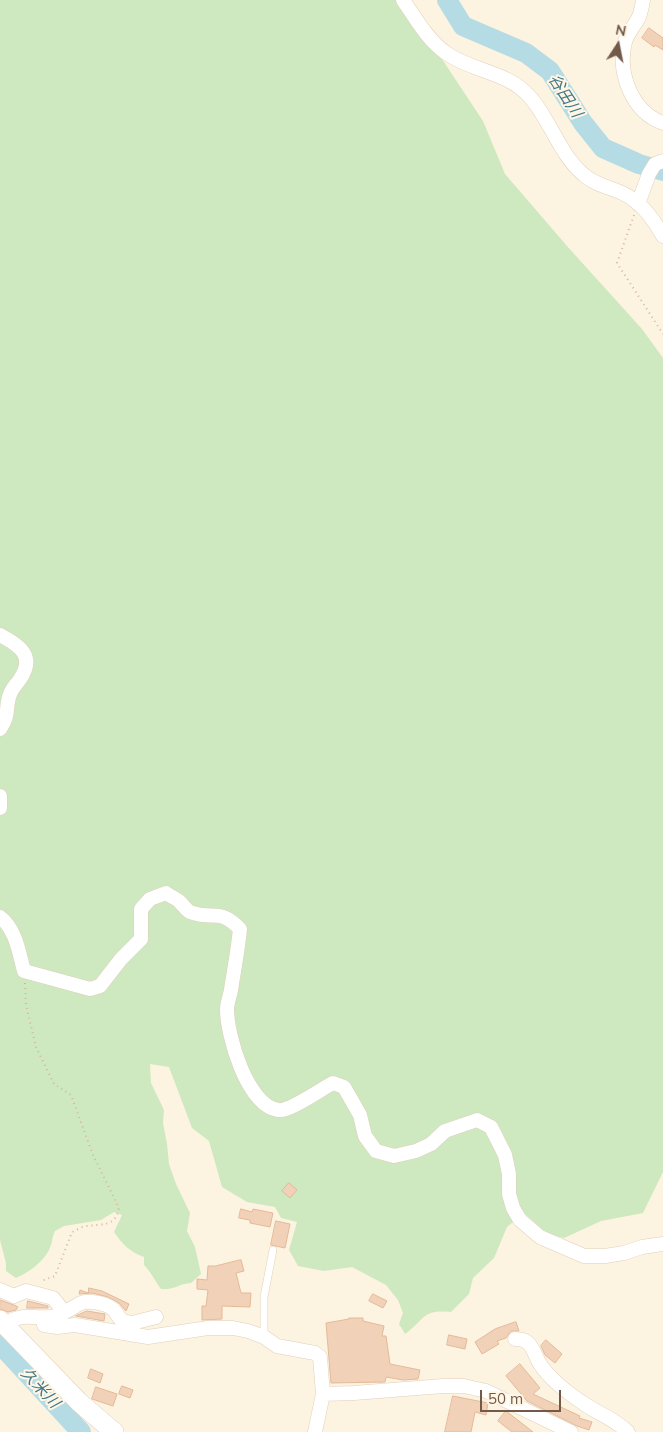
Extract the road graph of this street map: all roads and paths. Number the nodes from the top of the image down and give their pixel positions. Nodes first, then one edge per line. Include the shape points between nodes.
1 (403, 0) edge
2 (643, 0) edge
3 (663, 123) edge
4 (663, 161) edge
5 (638, 204) junction
6 (663, 236) edge
7 (663, 334) edge
8 (0, 635) edge
9 (0, 729) edge
10 (0, 796) edge
11 (0, 808) edge
12 (0, 917) edge
13 (24, 971) junction
14 (663, 1244) edge
15 (273, 1250) dead end
16 (35, 1282) dead end
17 (0, 1290) edge
18 (64, 1312) junction
19 (156, 1317) dead end
20 (2, 1322) edge
21 (44, 1325) dead end
22 (264, 1337) junction
23 (515, 1339) dead end
24 (323, 1394) junction
25 (114, 1432) edge
26 (315, 1432) edge
27 (571, 1432) edge
28 (628, 1432) edge

1 - 5 street via 428,37 447,53 511,80 530,96 555,138 585,177
2 - 3 street via 639,16 625,41 624,74 633,98 646,114
4 - 5 street via 655,164 649,174
5 - 6 street via 652,217
5 - 7 path via 617,263
8 - 9 street via 20,646 26,661 24,672 11,691 7,715
10 - 11 street
12 - 13 street via 8,925 17,944
13 - 14 street via 90,989 100,986 142,939 141,909 150,899 166,893 188,911 231,920 240,929 227,1008 231,1035 249,1085 267,1106 280,1110 333,1083 344,1087 360,1115 365,1136 376,1151 394,1156 416,1151 431,1144 445,1131 477,1120 491,1127 505,1154 513,1208 520,1220 540,1237 584,1256 605,1256
13 - 16 path via 26,1005 36,1047 54,1084 71,1095 92,1155 119,1208 110,1223 86,1226 72,1232 54,1276
15 - 22 lane via 264,1297
17 - 18 street via 14,1296 26,1291 52,1298
18 - 19 street via 88,1301 112,1309 122,1321 132,1323
18 - 20 street via 50,1317 24,1316
20 - 25 main road via 79,1402
21 - 22 street via 75,1325 148,1337 208,1328 233,1328
22 - 24 street via 277,1346 315,1353 320,1357
23 - 28 street via 524,1339 530,1344 548,1376 566,1391
24 - 26 street
24 - 27 street via 464,1386 486,1391

